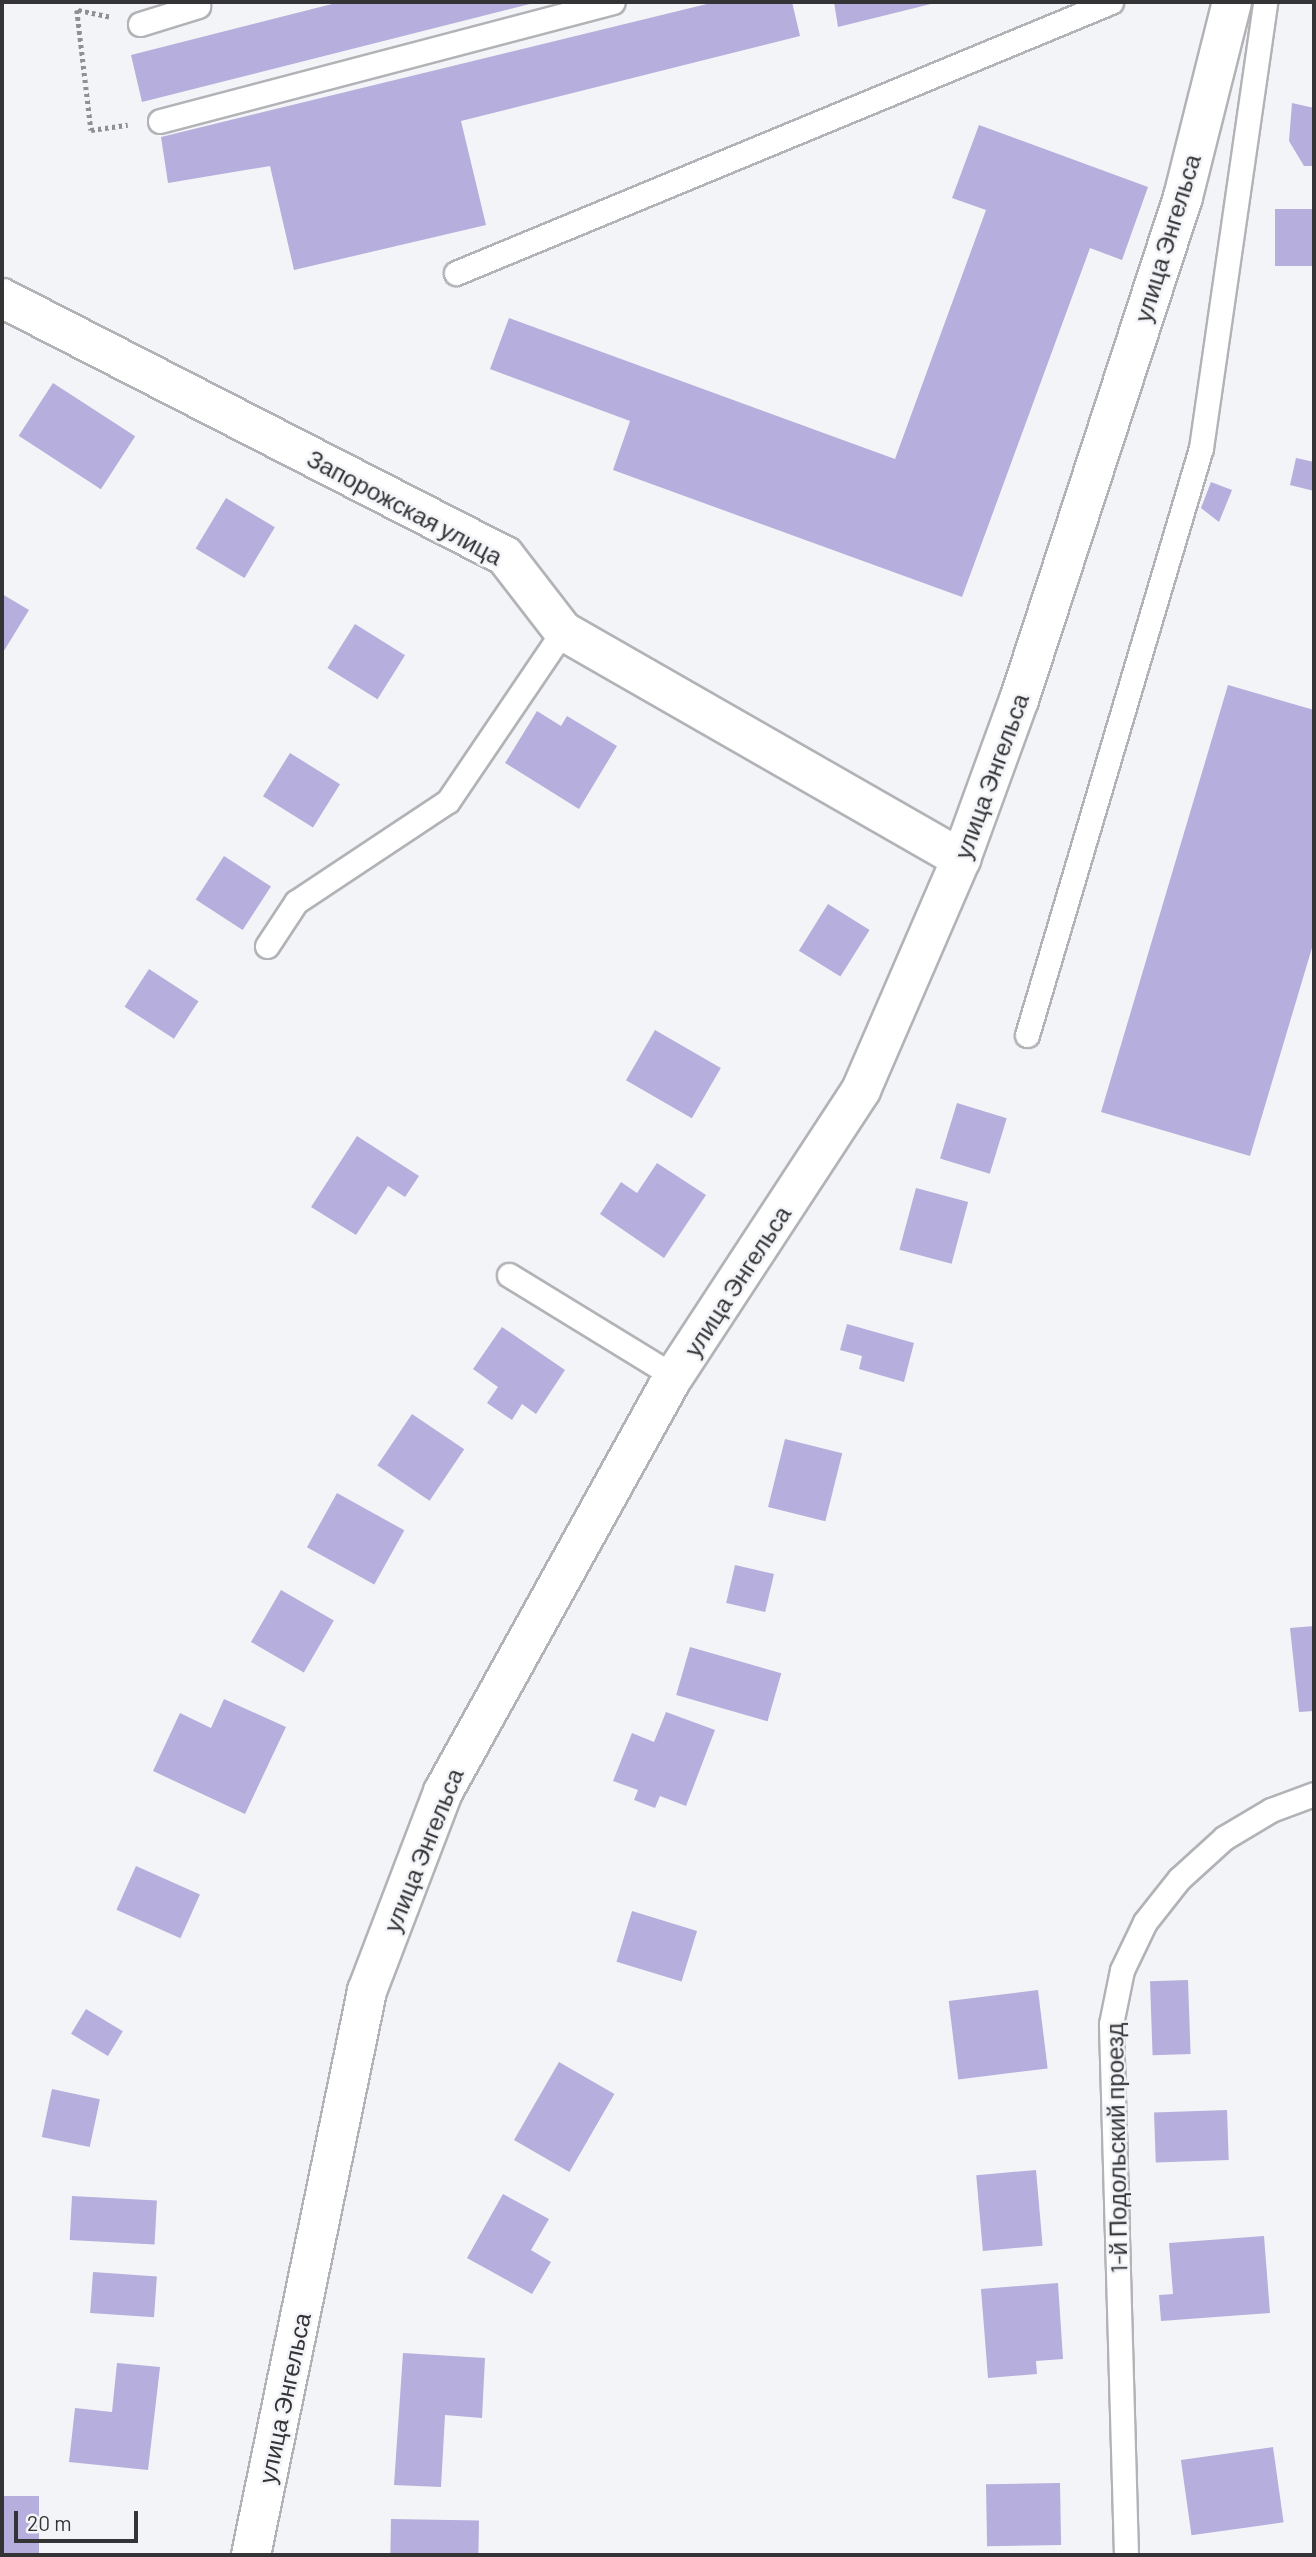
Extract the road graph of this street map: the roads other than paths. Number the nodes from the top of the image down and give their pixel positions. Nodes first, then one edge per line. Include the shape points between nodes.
1 (613, 2) edge
2 (1111, 2) edge
3 (1232, 2) edge
4 (1265, 2) edge
5 (203, 3) edge
6 (140, 24) road end
7 (160, 121) road end
8 (456, 273) dead end
9 (2, 298) edge
10 (563, 631) junction
11 (961, 859) junction
12 (267, 946) dead end
13 (1027, 1035) dead end
14 (509, 1275) dead end
15 (674, 1376) junction
16 (1314, 1794) edge
17 (251, 2555) edge
18 (1126, 2555) edge

1 - 7 lane
2 - 8 lane
3 - 11 street, улица Энгельса via 1183,197 1019,700
4 - 13 lane via 1202,448
5 - 6 lane
9 - 10 street, Запорожская улица via 505,556
10 - 11 street, Запорожская улица
10 - 12 lane via 448,801 296,902
11 - 15 street, улица Энгельса via 861,1090
14 - 15 lane
15 - 17 street, улица Энгельса via 443,1791 367,1991
16 - 18 lane, 1-й Подольский проезд via 1271,1810 1224,1838 1179,1879 1145,1922 1122,1970 1111,2024

